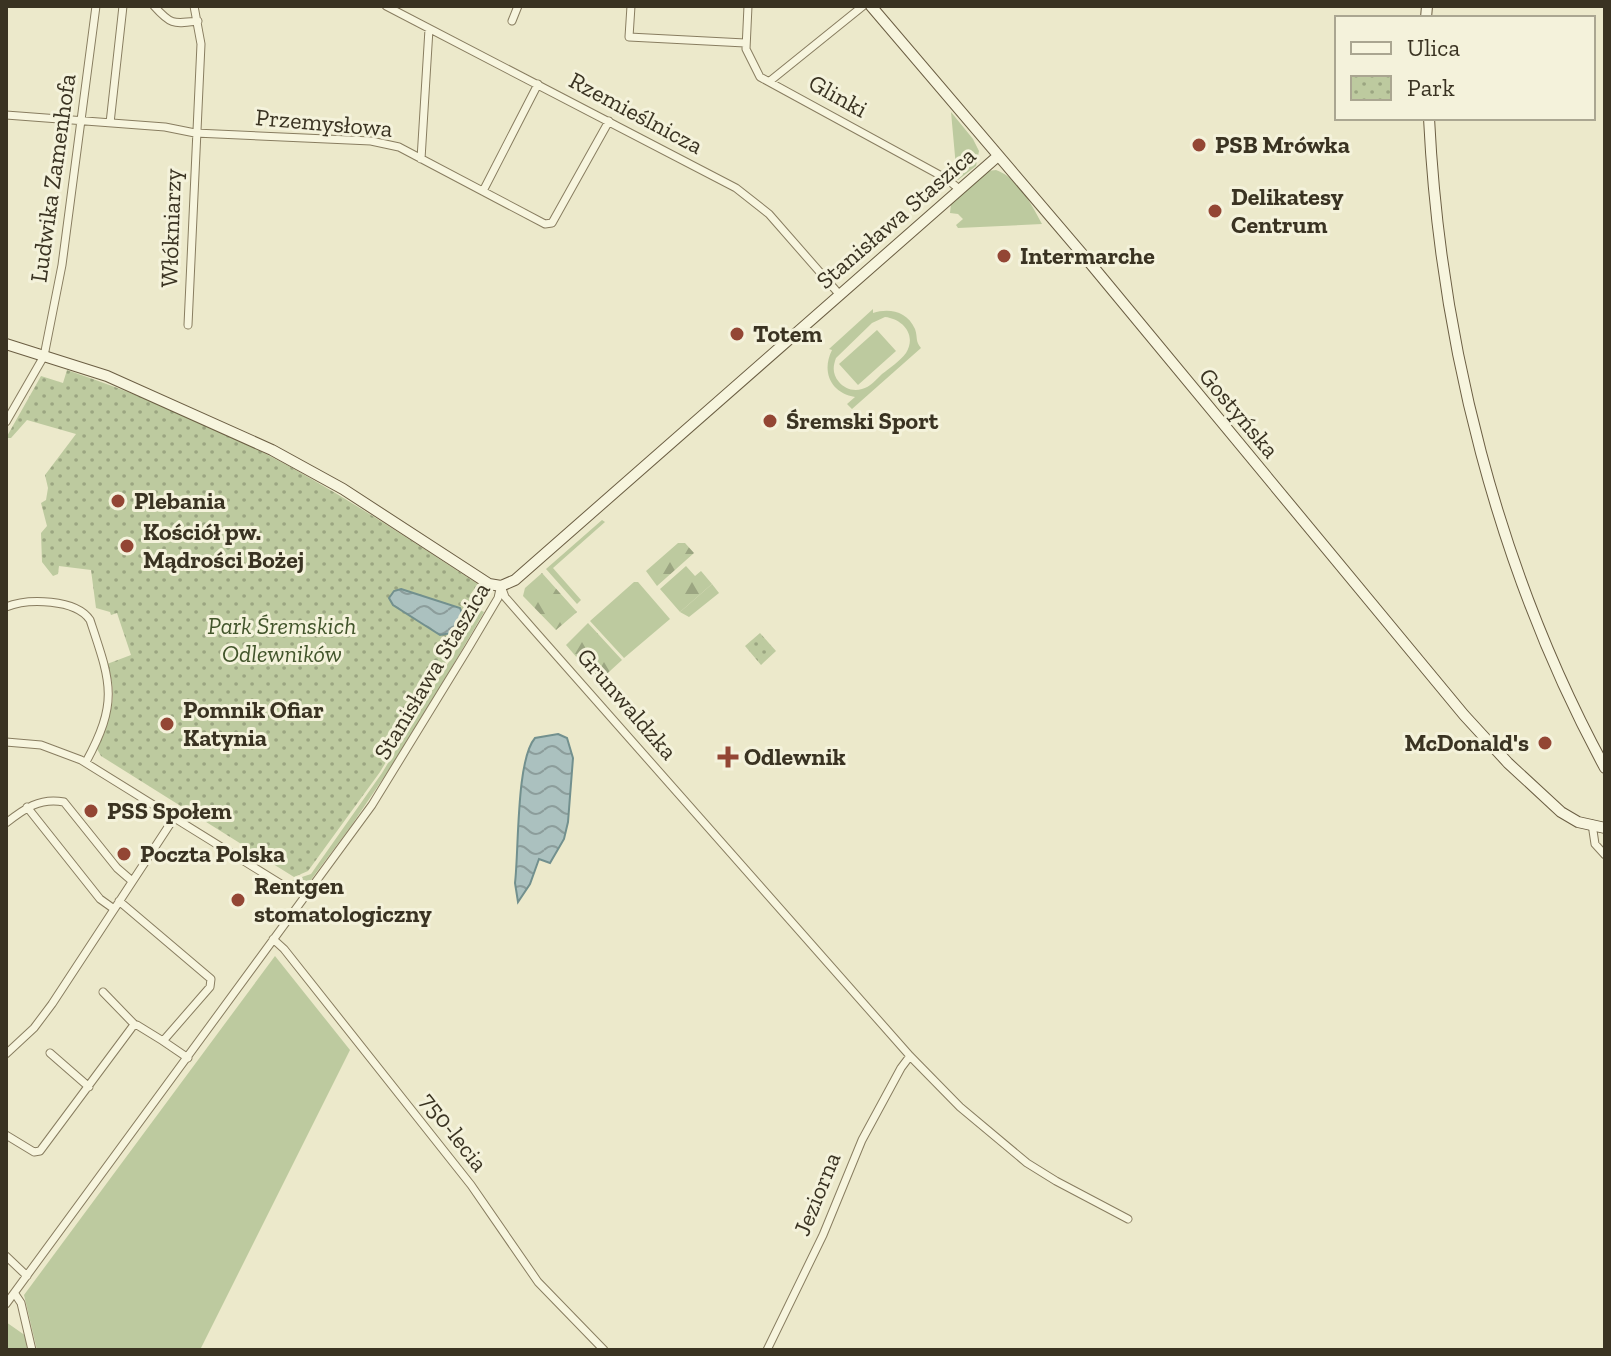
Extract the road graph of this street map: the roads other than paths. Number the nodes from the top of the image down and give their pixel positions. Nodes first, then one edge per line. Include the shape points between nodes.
1 (96, 6) edge
2 (123, 6) edge
3 (154, 6) edge
4 (194, 6) edge
5 (386, 6) edge
6 (518, 6) edge
7 (631, 6) edge
8 (748, 6) edge
9 (863, 6) edge
10 (871, 6) edge
11 (198, 21) junction
12 (512, 21) dead end
13 (429, 29) junction
14 (745, 43) junction
15 (770, 81) junction
16 (538, 84) junction
17 (6, 115) edge
18 (1429, 120) edge
19 (83, 121) junction
20 (609, 121) junction
21 (110, 123) junction
22 (195, 133) junction
23 (998, 156) junction
24 (421, 159) junction
25 (959, 189) junction
26 (483, 191) junction
27 (839, 294) junction
28 (188, 325) dead end
29 (6, 344) edge
30 (44, 356) junction
31 (6, 422) edge
32 (501, 586) junction
33 (6, 607) edge
34 (6, 742) edge
35 (86, 762) junction
36 (1605, 768) edge
37 (27, 807) junction
38 (174, 818) junction
39 (1605, 819) edge
40 (6, 823) edge
41 (1592, 824) junction
42 (1605, 828) edge
43 (1605, 855) edge
44 (132, 881) junction
45 (306, 894) junction
46 (119, 901) junction
47 (114, 909) junction
48 (273, 939) junction
49 (103, 992) dead end
50 (135, 1025) junction
51 (163, 1041) junction
52 (50, 1053) dead end
53 (6, 1054) edge
54 (910, 1056) junction
55 (188, 1058) junction
56 (89, 1087) junction
57 (6, 1135) edge
58 (1128, 1219) dead end
59 (6, 1256) edge
60 (27, 1276) junction
61 (15, 1294) junction
62 (6, 1304) edge
63 (32, 1350) edge
64 (604, 1350) edge
65 (767, 1350) edge

1 - 19 street, Ludwika Zamenhofa
2 - 21 street
3 - 11 street via 175,24
4 - 11 street, Włókniarzy
5 - 13 street, Rzemieślnicza
6 - 12 street
7 - 14 street via 629,37
8 - 14 street
9 - 15 street
10 - 23 main road, Gostyńska
11 - 22 street, Włókniarzy
13 - 16 street, Rzemieślnicza
13 - 24 street
14 - 15 street, Glinki via 757,73
15 - 25 street, Glinki
16 - 20 street, Rzemieślnicza
16 - 26 street
17 - 19 street, Przemysłowa
18 - 36 main road via 1455,332 1485,464 1535,617
19 - 21 street, Przemysłowa
19 - 30 street, Ludwika Zamenhofa
20 - 26 street, Przemysłowa via 552,223 538,222
20 - 27 street, Rzemieślnicza via 753,200
21 - 22 street, Przemysłowa
22 - 24 street, Przemysłowa via 371,141
22 - 28 street, Włókniarzy
23 - 25 main road, Stanisława Staszica
23 - 41 main road, Gostyńska via 1475,728 1556,808 1573,820
24 - 26 street, Przemysłowa
25 - 27 main road, Stanisława Staszica
27 - 32 main road, Stanisława Staszica via 515,580
29 - 30 main road, Grunwaldzka
30 - 31 street, Ludwika Zamenhofa
30 - 32 main road, Grunwaldzka via 122,382 272,450 343,489 489,584
32 - 45 street, Stanisława Staszica via 399,765
32 - 54 street, Grunwaldzka via 509,602
33 - 35 street via 21,601 63,604 90,620 110,697
34 - 35 street via 41,745
35 - 38 street
37 - 40 street
37 - 44 street via 66,804
37 - 47 street via 100,899
38 - 44 street
38 - 45 street
39 - 41 main road
41 - 42 main road, Gostyńska
41 - 43 street via 1595,844
44 - 46 street
45 - 48 street, Stanisława Staszica
46 - 47 street
46 - 51 street via 211,979 210,987
47 - 53 street via 48,1010
48 - 55 street, Stanisława Staszica
48 - 64 street, 750-lecia via 471,1185 538,1282
49 - 50 street
50 - 51 street
50 - 56 street
51 - 55 street
52 - 56 street
54 - 58 street, Grunwaldzka via 1027,1163
54 - 65 street, Jeziorna via 859,1145
55 - 60 street, Stanisława Staszica
56 - 57 street via 40,1151
59 - 60 street
60 - 61 street, Stanisława Staszica
61 - 62 street, Stanisława Staszica
61 - 63 street

